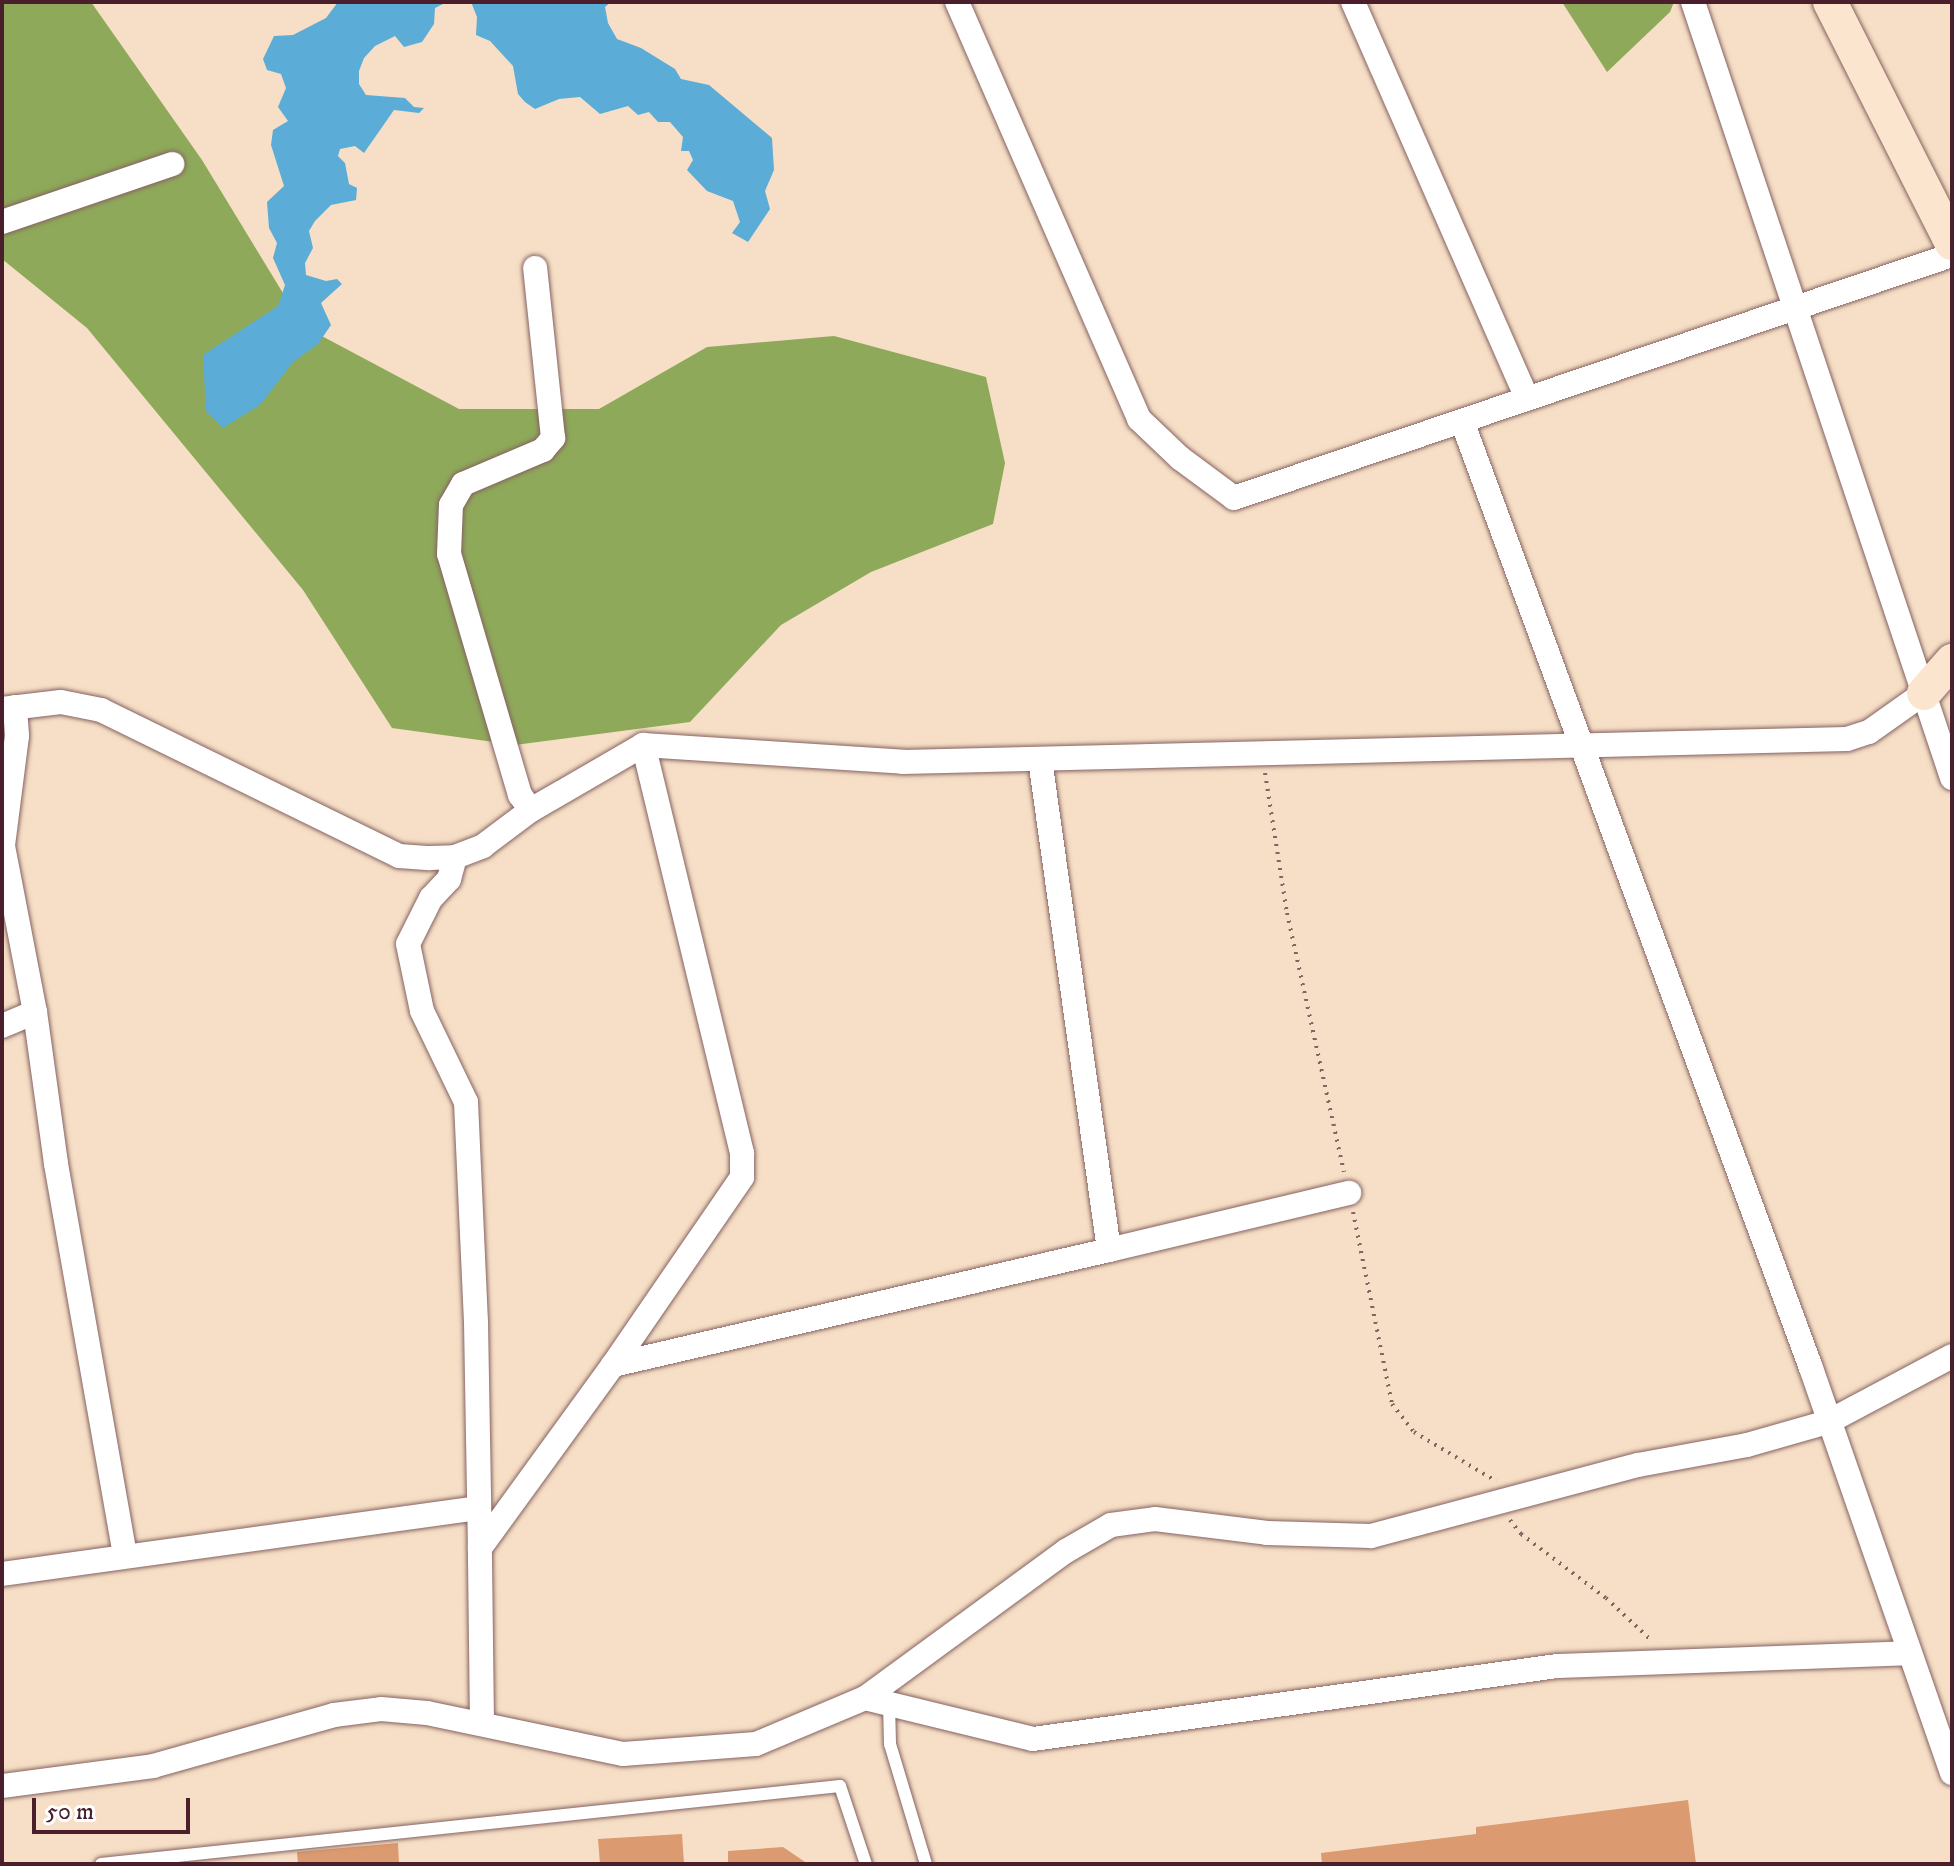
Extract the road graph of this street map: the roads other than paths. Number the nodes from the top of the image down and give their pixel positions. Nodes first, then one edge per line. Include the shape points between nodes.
1 (1353, 2) edge
2 (1693, 2) edge
3 (1830, 2) edge
4 (965, 5) edge
5 (172, 164) dead end
6 (2, 222) edge
7 (1952, 243) edge
8 (1952, 255) edge
9 (535, 268) dead end
10 (1795, 307) junction
11 (1527, 398) junction
12 (1462, 421) junction
13 (1952, 661) edge
14 (1924, 693) junction
15 (8, 708) edge
16 (643, 745) junction
17 (1581, 745) junction
18 (1040, 760) junction
19 (1952, 778) edge
20 (531, 810) junction
21 (455, 857) junction
22 (35, 1012) junction
23 (2, 1026) edge
24 (1349, 1193) road end
25 (1109, 1250) junction
26 (1952, 1356) edge
27 (613, 1365) junction
28 (1828, 1422) junction
29 (476, 1508) junction
30 (480, 1548) junction
31 (125, 1556) junction
32 (2, 1574) edge
33 (1909, 1653) junction
34 (865, 1698) junction
35 (889, 1703) junction
36 (482, 1724) junction
37 (1952, 1773) edge
38 (2, 1786) edge
39 (101, 1864) edge
40 (866, 1864) edge
41 (926, 1864) edge

1 - 11 street
2 - 10 street
3 - 7 main road
4 - 12 street via 1139,419 1180,458 1234,498
5 - 6 street
8 - 10 street
9 - 20 street via 553,438 543,450 463,484 451,505 449,554 520,795
10 - 11 street
10 - 14 street
11 - 12 street
12 - 17 street
13 - 14 main road
14 - 17 street via 1869,732 1847,739
14 - 19 street
15 - 21 street via 61,702 101,710 399,856
15 - 22 street via 17,736 3,846
16 - 18 street via 903,762
16 - 20 street
16 - 27 street via 742,1153 742,1177
17 - 18 street
17 - 28 street
18 - 25 street
20 - 21 street via 483,846
21 - 29 street via 449,879 431,898 408,944 422,1011 466,1102 476,1322
22 - 23 street
22 - 31 street via 56,1164
24 - 25 street
25 - 27 street
26 - 28 street
27 - 30 street
28 - 33 street
28 - 34 street via 1747,1445 1638,1465 1371,1536 1267,1533 1155,1519 1111,1525 1066,1551
29 - 30 street
29 - 31 street
30 - 36 street
31 - 32 street
33 - 35 street via 1557,1666 1033,1739
33 - 37 street
34 - 35 street
34 - 36 street via 756,1744 623,1754
35 - 41 lane via 890,1744
36 - 38 street via 381,1709 334,1715 153,1766
39 - 40 lane via 840,1786

